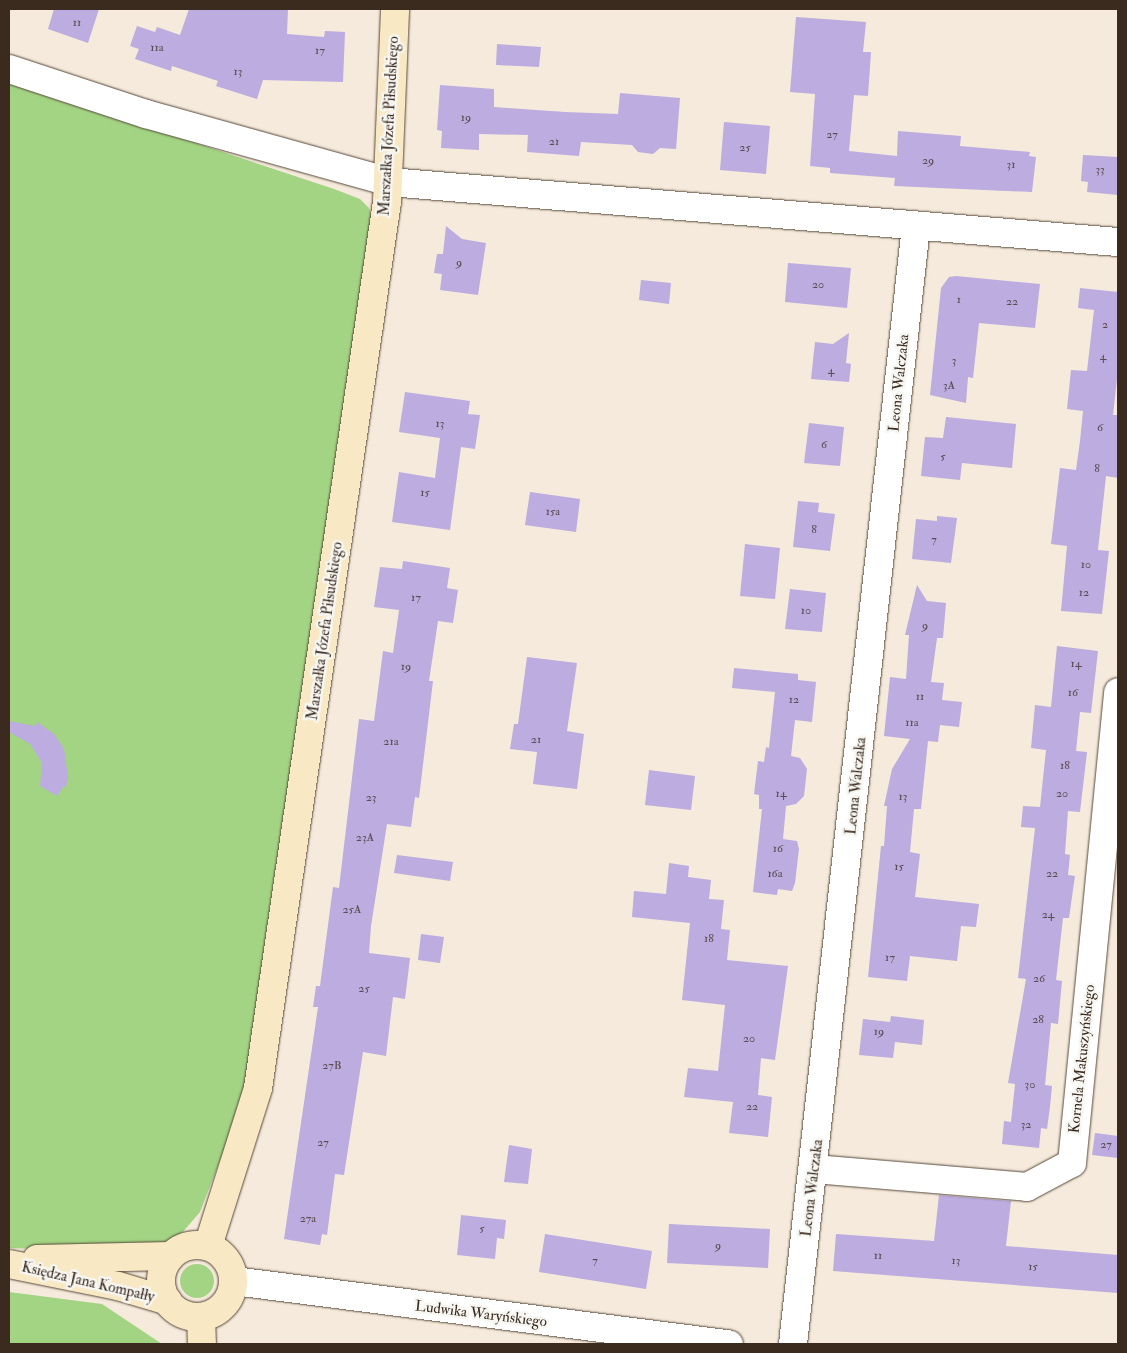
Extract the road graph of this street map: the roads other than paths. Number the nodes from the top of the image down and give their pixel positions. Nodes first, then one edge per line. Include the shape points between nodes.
1 (395, 9) edge
2 (9, 69) edge
3 (389, 182) junction
4 (916, 227) junction
5 (1118, 242) edge
6 (1118, 692) edge
7 (814, 1169) junction
8 (208, 1246) junction
9 (170, 1256) junction
10 (9, 1258) edge
11 (9, 1264) edge
12 (234, 1282) junction
13 (168, 1301) junction
14 (201, 1317) junction
15 (679, 1342) edge
16 (202, 1344) edge
17 (729, 1344) edge
18 (793, 1344) edge

1 - 3 street, Marszałka Józefa Piłsudskiego
2 - 3 street via 146,114
3 - 4 street
3 - 8 street, Marszałka Józefa Piłsudskiego via 258,1088
4 - 5 street
4 - 7 street, Leona Walczaka
6 - 7 street, Kornela Makuszyńskiego via 1072,1163 1027,1187
7 - 18 street, Leona Walczaka
8 - 9 street via 188,1246
8 - 12 street via 227,1259
9 - 10 street, Księdza Jana Kompałły
9 - 13 street via 161,1274 163,1294
11 - 13 street, Księdza Jana Kompałły via 118,1286
12 - 14 street via 232,1292 220,1309
12 - 15 street, Ludwika Waryńskiego
13 - 14 street via 178,1312
14 - 16 street
15 - 17 street, Ludwika Waryńskiego

